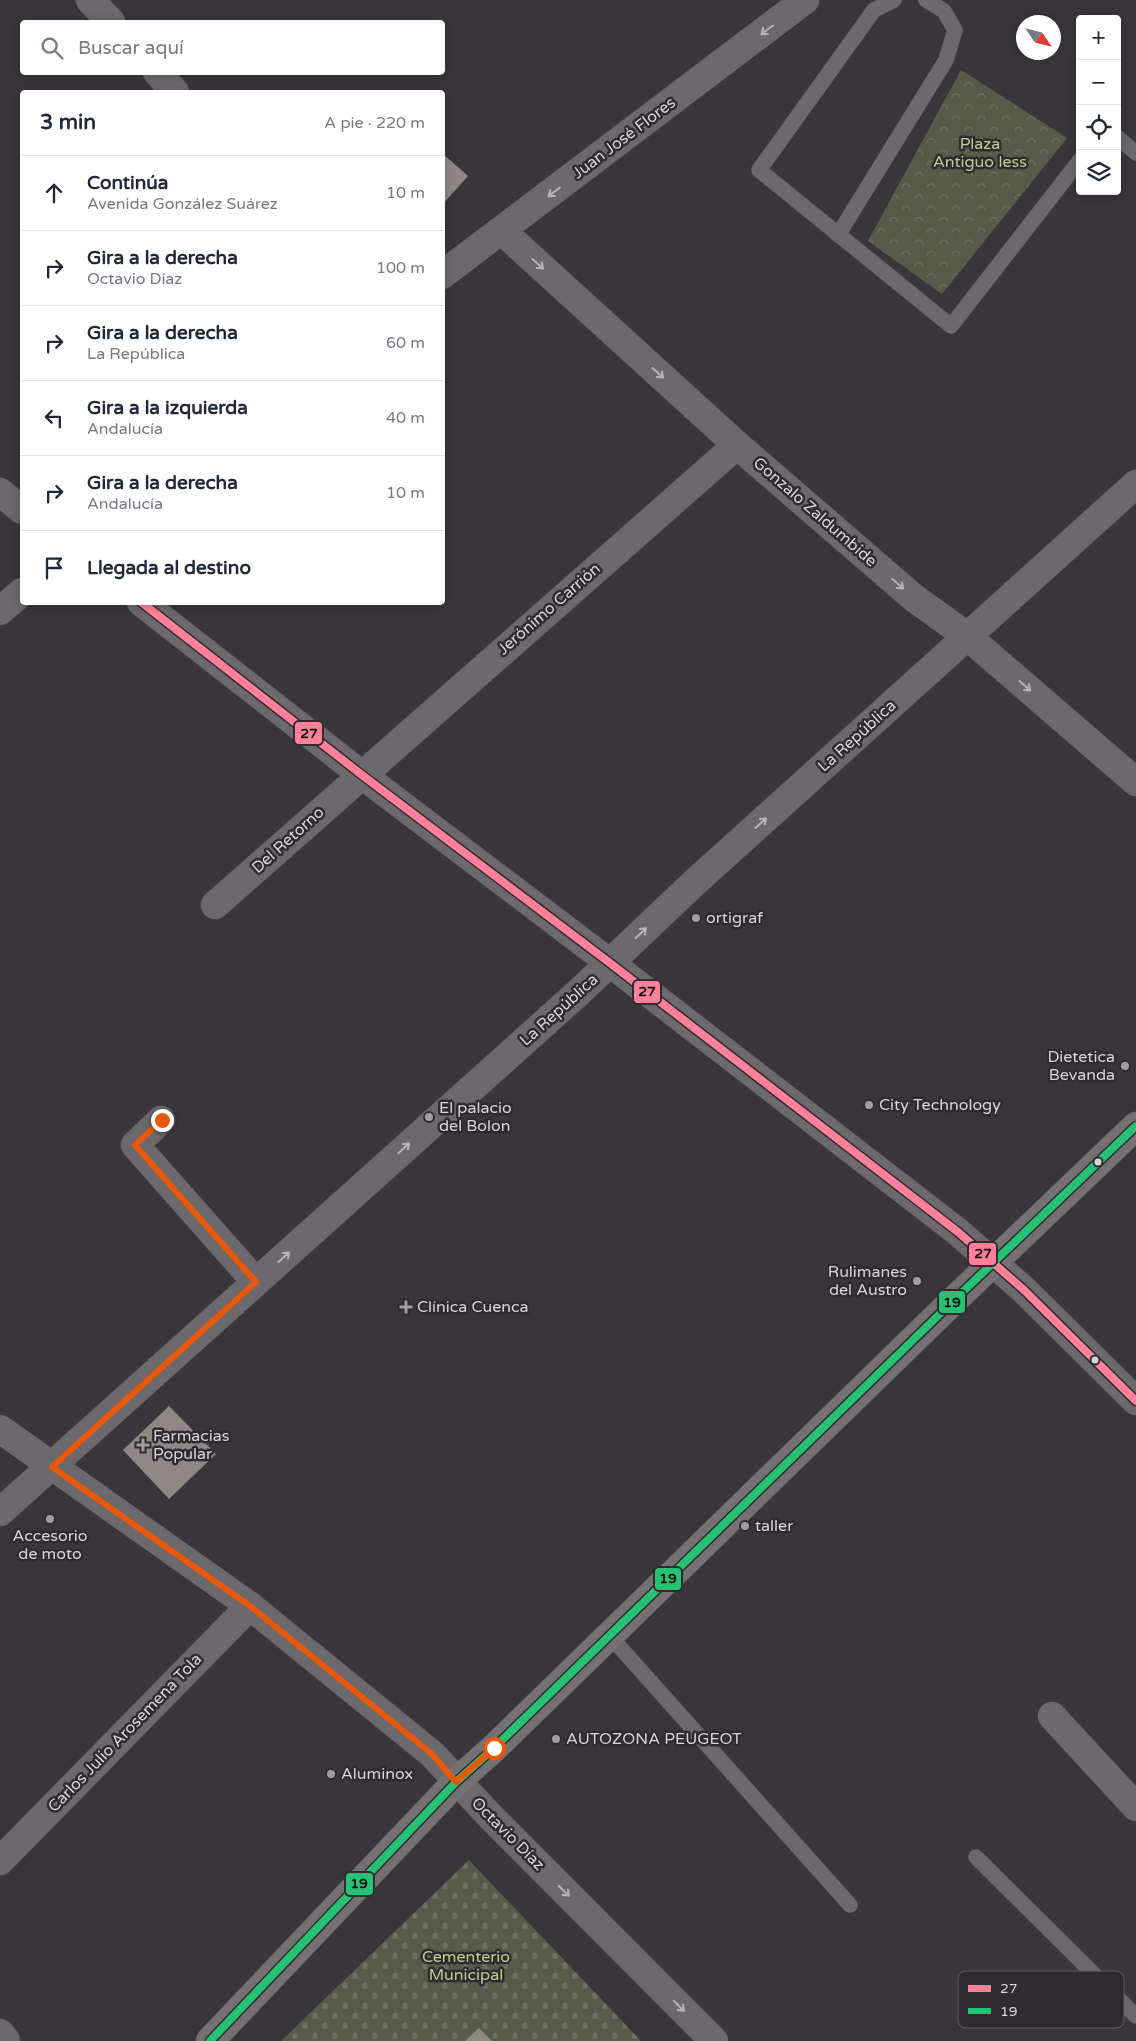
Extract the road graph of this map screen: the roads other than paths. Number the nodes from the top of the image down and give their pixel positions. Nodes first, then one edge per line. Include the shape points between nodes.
1 (90, 0) edge
2 (805, 0) edge
3 (894, 0) edge
4 (926, 0) edge
5 (109, 20) edge
6 (1121, 141) edge
7 (1136, 154) edge
8 (1076, 165) edge
9 (502, 231) junction
10 (838, 235) junction
11 (445, 273) edge
12 (737, 445) junction
13 (1136, 484) edge
14 (0, 492) edge
15 (20, 508) edge
16 (20, 594) edge
17 (145, 605) edge
18 (0, 612) edge
19 (967, 636) junction
20 (362, 775) junction
21 (1136, 782) edge
22 (215, 905) dead end
23 (610, 963) junction
24 (162, 1120) dead end
25 (1136, 1126) edge
26 (994, 1263) junction
27 (256, 1282) junction
28 (1136, 1401) edge
29 (0, 1429) edge
30 (52, 1467) junction
31 (0, 1512) edge
32 (250, 1606) junction
33 (609, 1635) junction
34 (1052, 1716) dead end
35 (456, 1782) junction
36 (1136, 1807) edge
37 (976, 1857) dead end
38 (0, 1861) edge
39 (850, 1905) dead end
40 (1091, 1971) edge
41 (1124, 2004) edge
42 (1136, 2016) edge
43 (0, 2033) edge
44 (6, 2041) edge
45 (210, 2041) edge
46 (714, 2041) edge

1 - 5 street
2 -> 9 street, Juan José Flores
3 - 10 lane via 874,10 759,170
4 - 10 lane via 944,11 955,30 946,60
6 - 7 lane
8 - 10 lane via 951,326
9 - 11 street, Juan José Flores
9 -> 12 street, Gonzalo Zaldumbide
12 -> 19 street, Gonzalo Zaldumbide via 914,598
12 - 20 street, Jerónimo Carrión
13 - 19 street, La República
14 - 15 street
16 - 18 street
17 - 20 street
19 -> 21 street, Gonzalo Zaldumbide
23 -> 19 street, La República
20 - 22 street, Del Retorno
20 - 23 street
23 - 26 street
27 -> 23 street, La República
24 - 27 street via 135,1145
25 - 26 main road
26 - 28 street
26 - 33 main road
27 - 30 street, La República
29 - 30 street, Octavio Díaz
30 - 31 street, La República
30 - 32 street, Octavio Díaz
32 - 35 street, Octavio Díaz via 432,1754
32 - 38 street, Carlos Julio Arosemena Tola
33 - 35 main road
33 - 39 lane
34 - 36 street
35 - 45 main road
35 -> 46 street, Octavio Díaz
37 - 40 lane
41 - 42 lane
43 - 44 street

